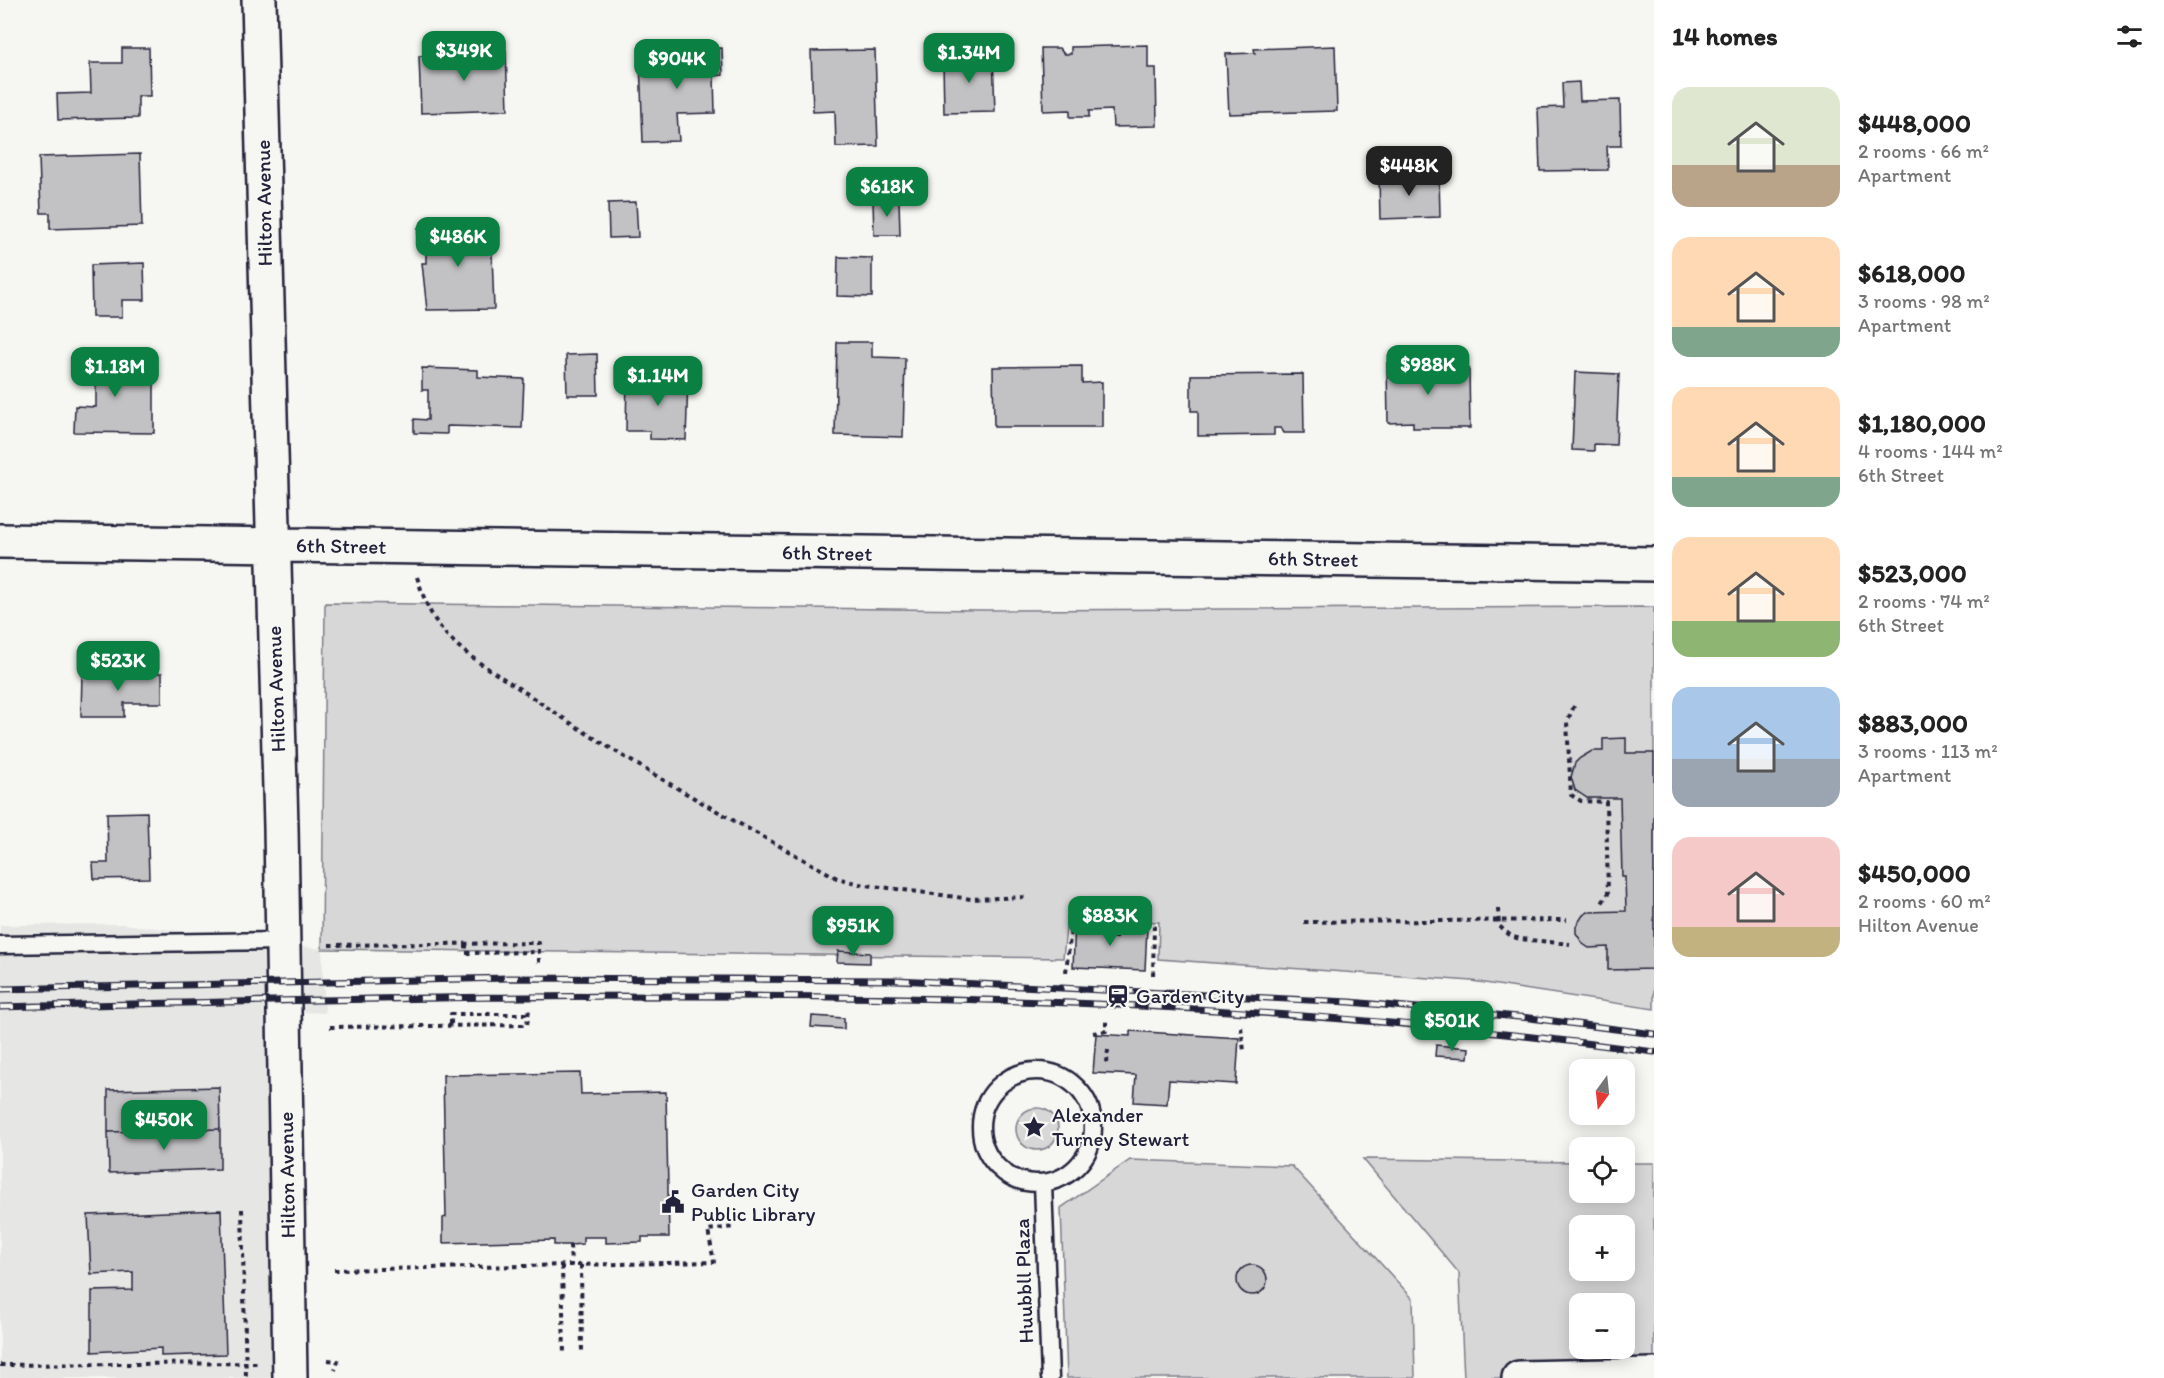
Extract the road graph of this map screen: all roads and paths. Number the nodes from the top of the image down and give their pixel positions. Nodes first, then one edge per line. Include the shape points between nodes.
1 (259, 0) edge
2 (0, 541) edge
3 (271, 545) junction
4 (407, 547) junction
5 (1654, 564) edge
6 (1574, 706) dead end
7 (1028, 897) dead end
8 (1602, 903) dead end
9 (1498, 909) dead end
10 (1499, 920) junction
11 (1567, 920) dead end
12 (1304, 922) dead end
13 (1116, 932) dead end
14 (1115, 939) dead end
15 (282, 941) junction
16 (466, 944) junction
17 (1569, 944) dead end
18 (0, 945) edge
19 (329, 945) dead end
20 (539, 952) junction
21 (539, 964) dead end
22 (1066, 972) dead end
23 (1153, 977) dead end
24 (1106, 1020) dead end
25 (451, 1024) junction
26 (330, 1027) dead end
27 (1241, 1027) dead end
28 (1093, 1033) dead end
29 (1108, 1050) dead end
30 (1244, 1051) dead end
31 (1107, 1064) dead end
32 (1043, 1183) junction
33 (242, 1209) dead end
34 (735, 1227) dead end
35 (570, 1245) dead end
36 (581, 1265) junction
37 (562, 1266) junction
38 (571, 1266) junction
39 (334, 1270) dead end
40 (564, 1355) dead end
41 (582, 1355) dead end
42 (328, 1360) dead end
43 (258, 1363) dead end
44 (245, 1364) junction
45 (0, 1365) edge
46 (335, 1370) dead end
47 (1654, 1374) edge
48 (246, 1378) edge
49 (290, 1378) edge
50 (1050, 1378) edge
51 (1519, 1378) edge

1 - 3 street, Hilton Avenue
2 - 3 street, 6th Street
3 - 4 street, 6th Street
3 - 15 street, Hilton Avenue
4 - 5 street, 6th Street
4 - 7 path via 429,613 446,635 548,709 686,794 848,882 971,898
6 - 8 path via 1567,722 1571,795 1581,801 1606,802 1608,894
9 - 10 path
10 - 11 path
10 - 12 path
10 - 17 path via 1502,931 1511,936
13 - 14 path
15 - 18 lane
15 - 49 street, Hilton Avenue
16 - 19 path
16 - 20 path via 539,943
16 - 20 path via 466,953
20 - 21 path
22 - 23 path via 1072,920 1154,925
24 - 28 path via 1106,1031
25 - 25 path via 527,1025 529,1011 451,1014
25 - 26 path
27 - 30 path
29 - 31 path
32 - 32 lane via 1061,1178 1077,1167 1088,1152 1094,1127 1086,1098 1075,1084 1040,1070 1022,1073 998,1087 983,1110 981,1128 984,1146 1008,1175 1025,1182
32 - 50 lane, Huubbll Plaza
33 - 44 path
34 - 36 path via 708,1230 714,1262
35 - 38 path
36 - 38 path
36 - 41 path
37 - 38 path
37 - 39 path
37 - 40 path
42 - 46 path via 338,1361
43 - 44 path
44 - 45 path
44 - 48 path
47 - 51 street

